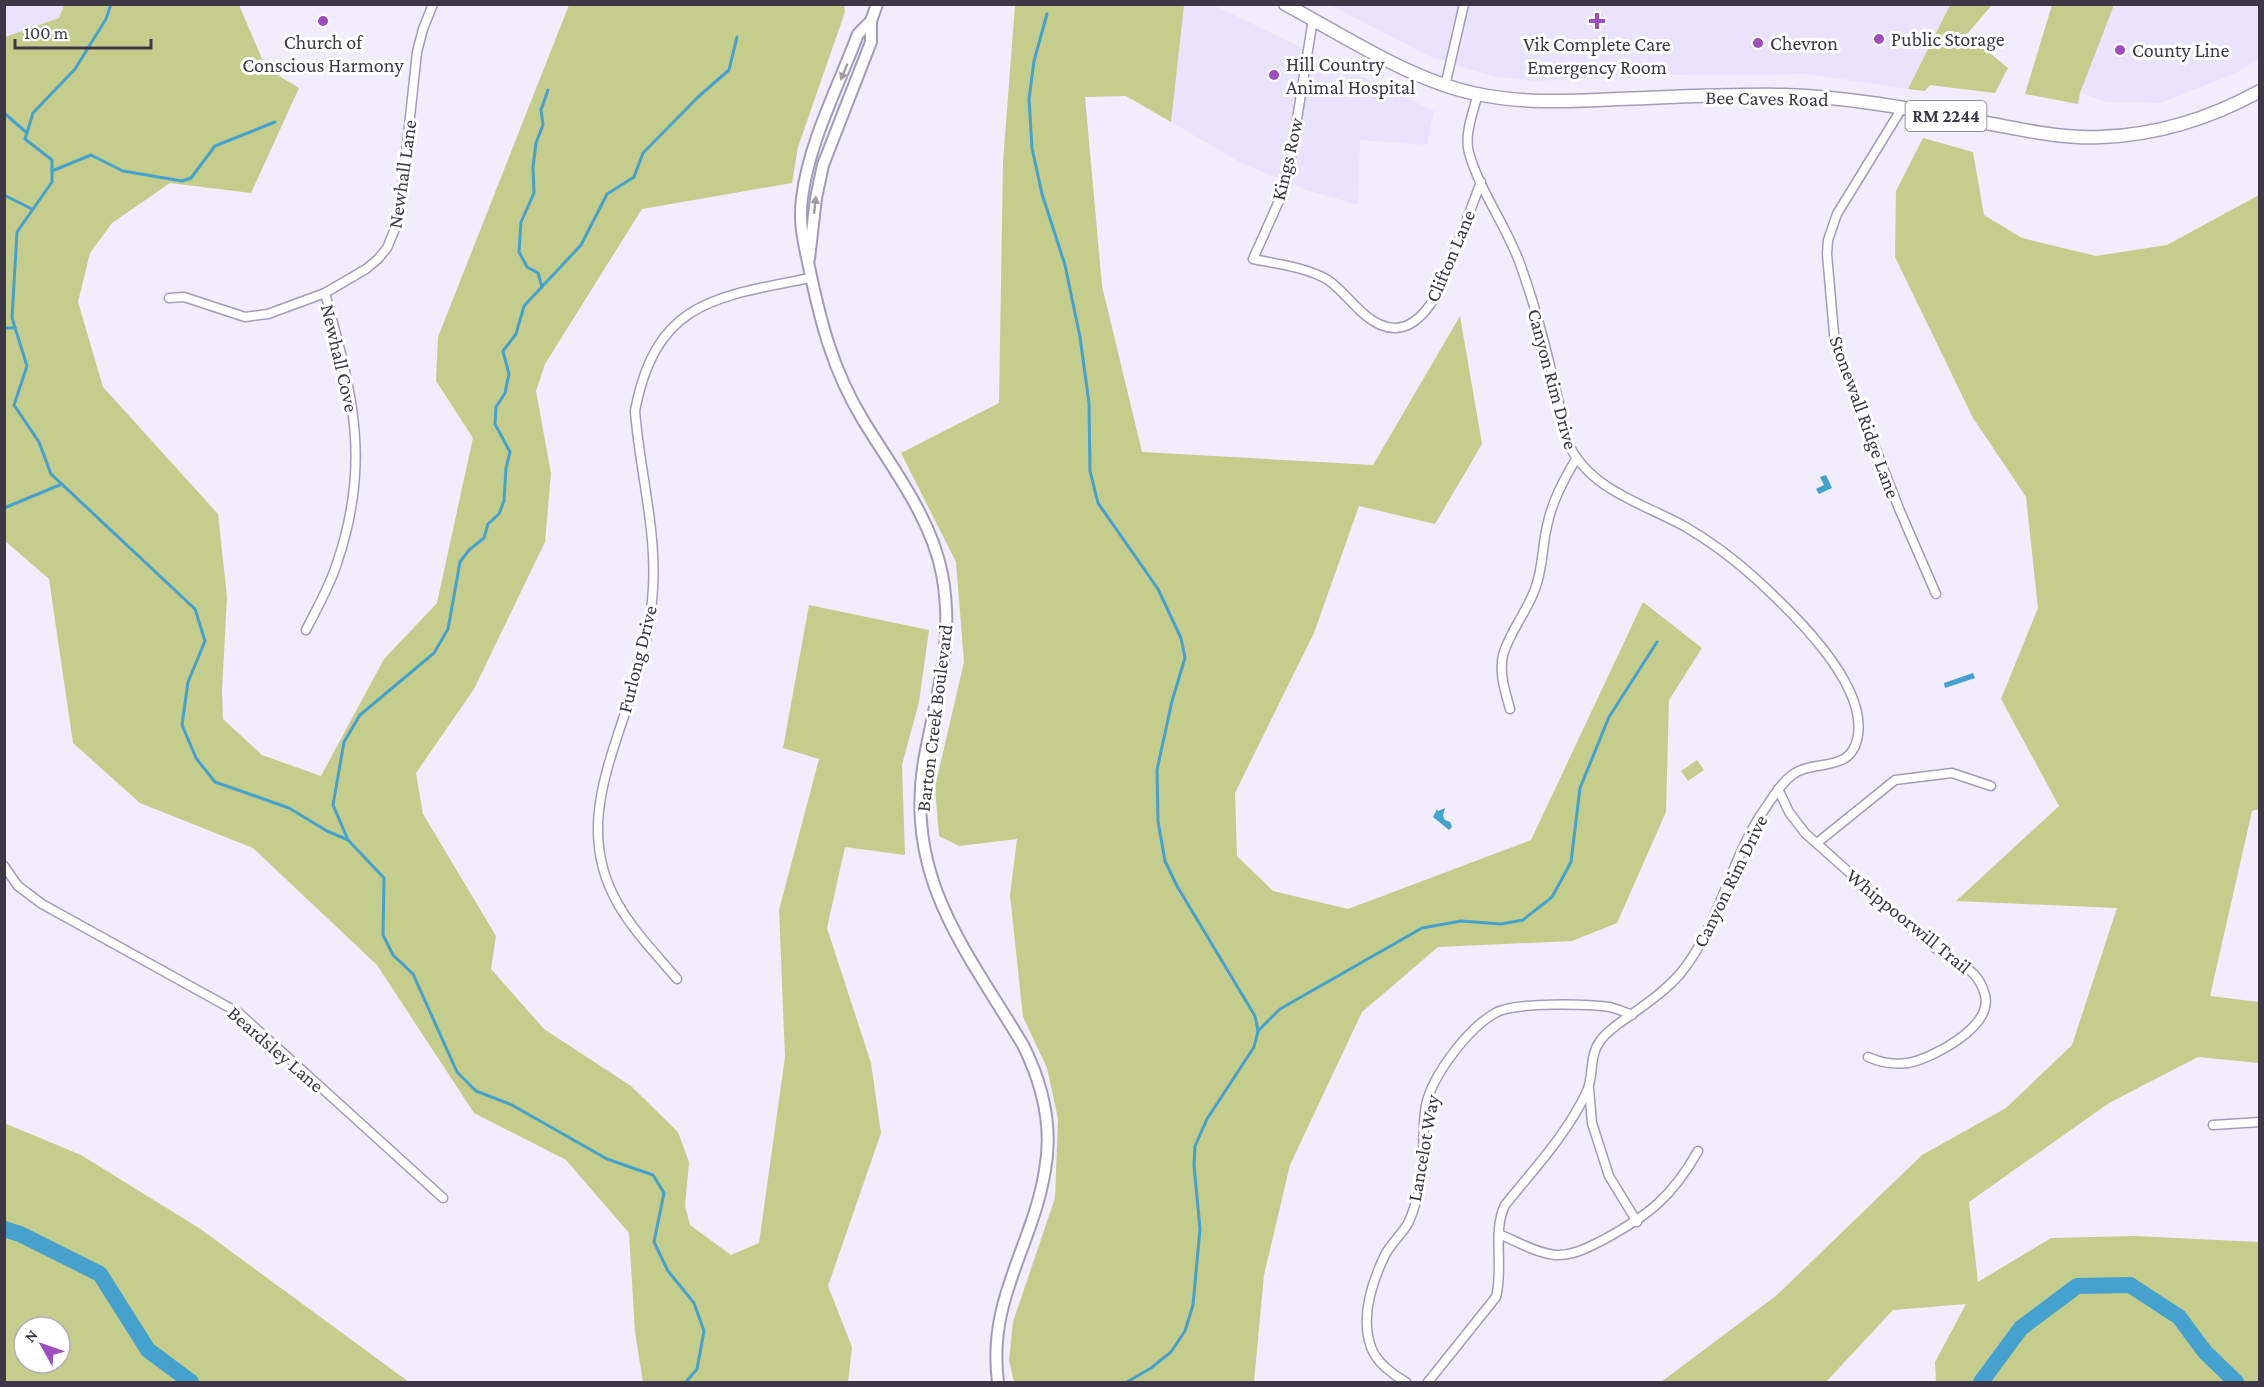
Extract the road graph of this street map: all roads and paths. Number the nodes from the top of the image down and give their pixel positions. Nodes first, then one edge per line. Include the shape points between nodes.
1 (433, 4) edge
2 (877, 4) edge
3 (1285, 4) edge
4 (1464, 4) edge
5 (1313, 20) junction
6 (871, 21) junction
7 (1445, 86) junction
8 (2259, 91) edge
9 (1478, 94) junction
10 (1902, 108) junction
11 (808, 168) junction
12 (821, 172) junction
13 (1481, 182) junction
14 (1253, 259) joint
15 (808, 263) junction
16 (810, 278) junction
17 (325, 293) junction
18 (169, 298) dead end
19 (1576, 459) junction
20 (1936, 594) dead end
21 (306, 630) dead end
22 (1510, 709) dead end
23 (1991, 786) dead end
24 (1778, 789) junction
25 (1817, 843) junction
26 (4, 866) edge
27 (677, 979) dead end
28 (1632, 1015) junction
29 (1868, 1057) dead end
30 (1589, 1088) junction
31 (2259, 1122) edge
32 (2213, 1125) dead end
33 (1698, 1151) dead end
34 (443, 1198) dead end
35 (1637, 1222) junction
36 (1499, 1234) junction
37 (998, 1383) edge
38 (1406, 1383) edge
39 (1428, 1383) edge

1 - 17 street, Newhall Lane via 417,52 399,219 393,237 366,269
2 - 6 street, Barton Creek Boulevard
3 - 5 main road, Bee Caves Road / RM 2244
4 - 7 street
5 - 7 main road, Bee Caves Road / RM 2244
5 - 14 street, Kings Row via 1283,192
6 -> 11 street, Barton Creek Boulevard via 858,34
6 - 12 street, Barton Creek Boulevard via 871,42
7 - 9 main road, Bee Caves Road / RM 2244
8 - 10 main road, Bee Caves Road / RM 2244 via 2176,126 2103,137 2033,132
9 - 10 main road, Bee Caves Road / RM 2244 via 1538,102 1747,94 1813,96
9 - 13 street, Canyon Rim Drive via 1469,151
10 - 20 street, Stonewall Ridge Lane via 1836,214 1827,240 1827,254 1835,345
11 - 12 street
11 - 15 street, Barton Creek Boulevard via 801,200 802,240
15 -> 12 street, Barton Creek Boulevard
13 - 14 street, Clifton Lane via 1434,301 1406,328 1374,321 1327,280 1309,271
13 - 19 street, Canyon Rim Drive via 1518,259 1545,339 1568,443
15 - 16 street, Barton Creek Boulevard
16 - 27 street, Furlong Drive via 733,293 694,310 675,325 652,354 639,392 636,420 653,543 652,602 636,678 605,771 597,828 603,870 617,903
16 - 37 street, Barton Creek Boulevard via 838,373 917,507 942,571 947,650 924,762 921,800 923,842 930,875 946,916 1032,1063 1045,1107 1046,1168 1001,1310 995,1350
17 - 18 street, Newhall Lane via 268,314 245,317 184,297
17 - 21 street, Newhall Cove via 355,417 356,481 337,566
19 - 22 street via 1553,503 1535,590 1503,656 1502,678
19 - 24 street, Canyon Rim Drive via 1593,478 1684,526 1727,554 1756,579 1834,664 1853,698 1859,719 1856,747 1845,759 1829,766 1794,774
23 - 25 street via 1952,773 1895,780
24 - 25 street, Whippoorwill Trail via 1796,822
24 - 28 street, Canyon Rim Drive via 1751,831 1716,914 1696,950 1679,975
25 - 29 street, Whippoorwill Trail via 1923,938 1973,972 1986,997 1974,1027 1933,1056 1886,1064
26 - 34 street, Beardsley Lane via 18,886 42,904 239,1013
28 - 30 street, Canyon Rim Drive via 1599,1041 1592,1059
28 - 38 street, Lancelot Way via 1594,1006 1521,1006 1498,1012 1478,1026 1435,1080 1426,1105 1420,1186 1407,1224 1386,1252 1369,1300 1371,1349 1392,1374
30 - 35 street via 1592,1123 1609,1176
30 - 36 street, Canyon Rim Drive via 1563,1132 1505,1205
31 - 32 street
33 - 35 street via 1671,1192
35 - 36 street via 1569,1254 1539,1251
36 - 39 street, Canyon Rim Drive via 1500,1284 1496,1297

